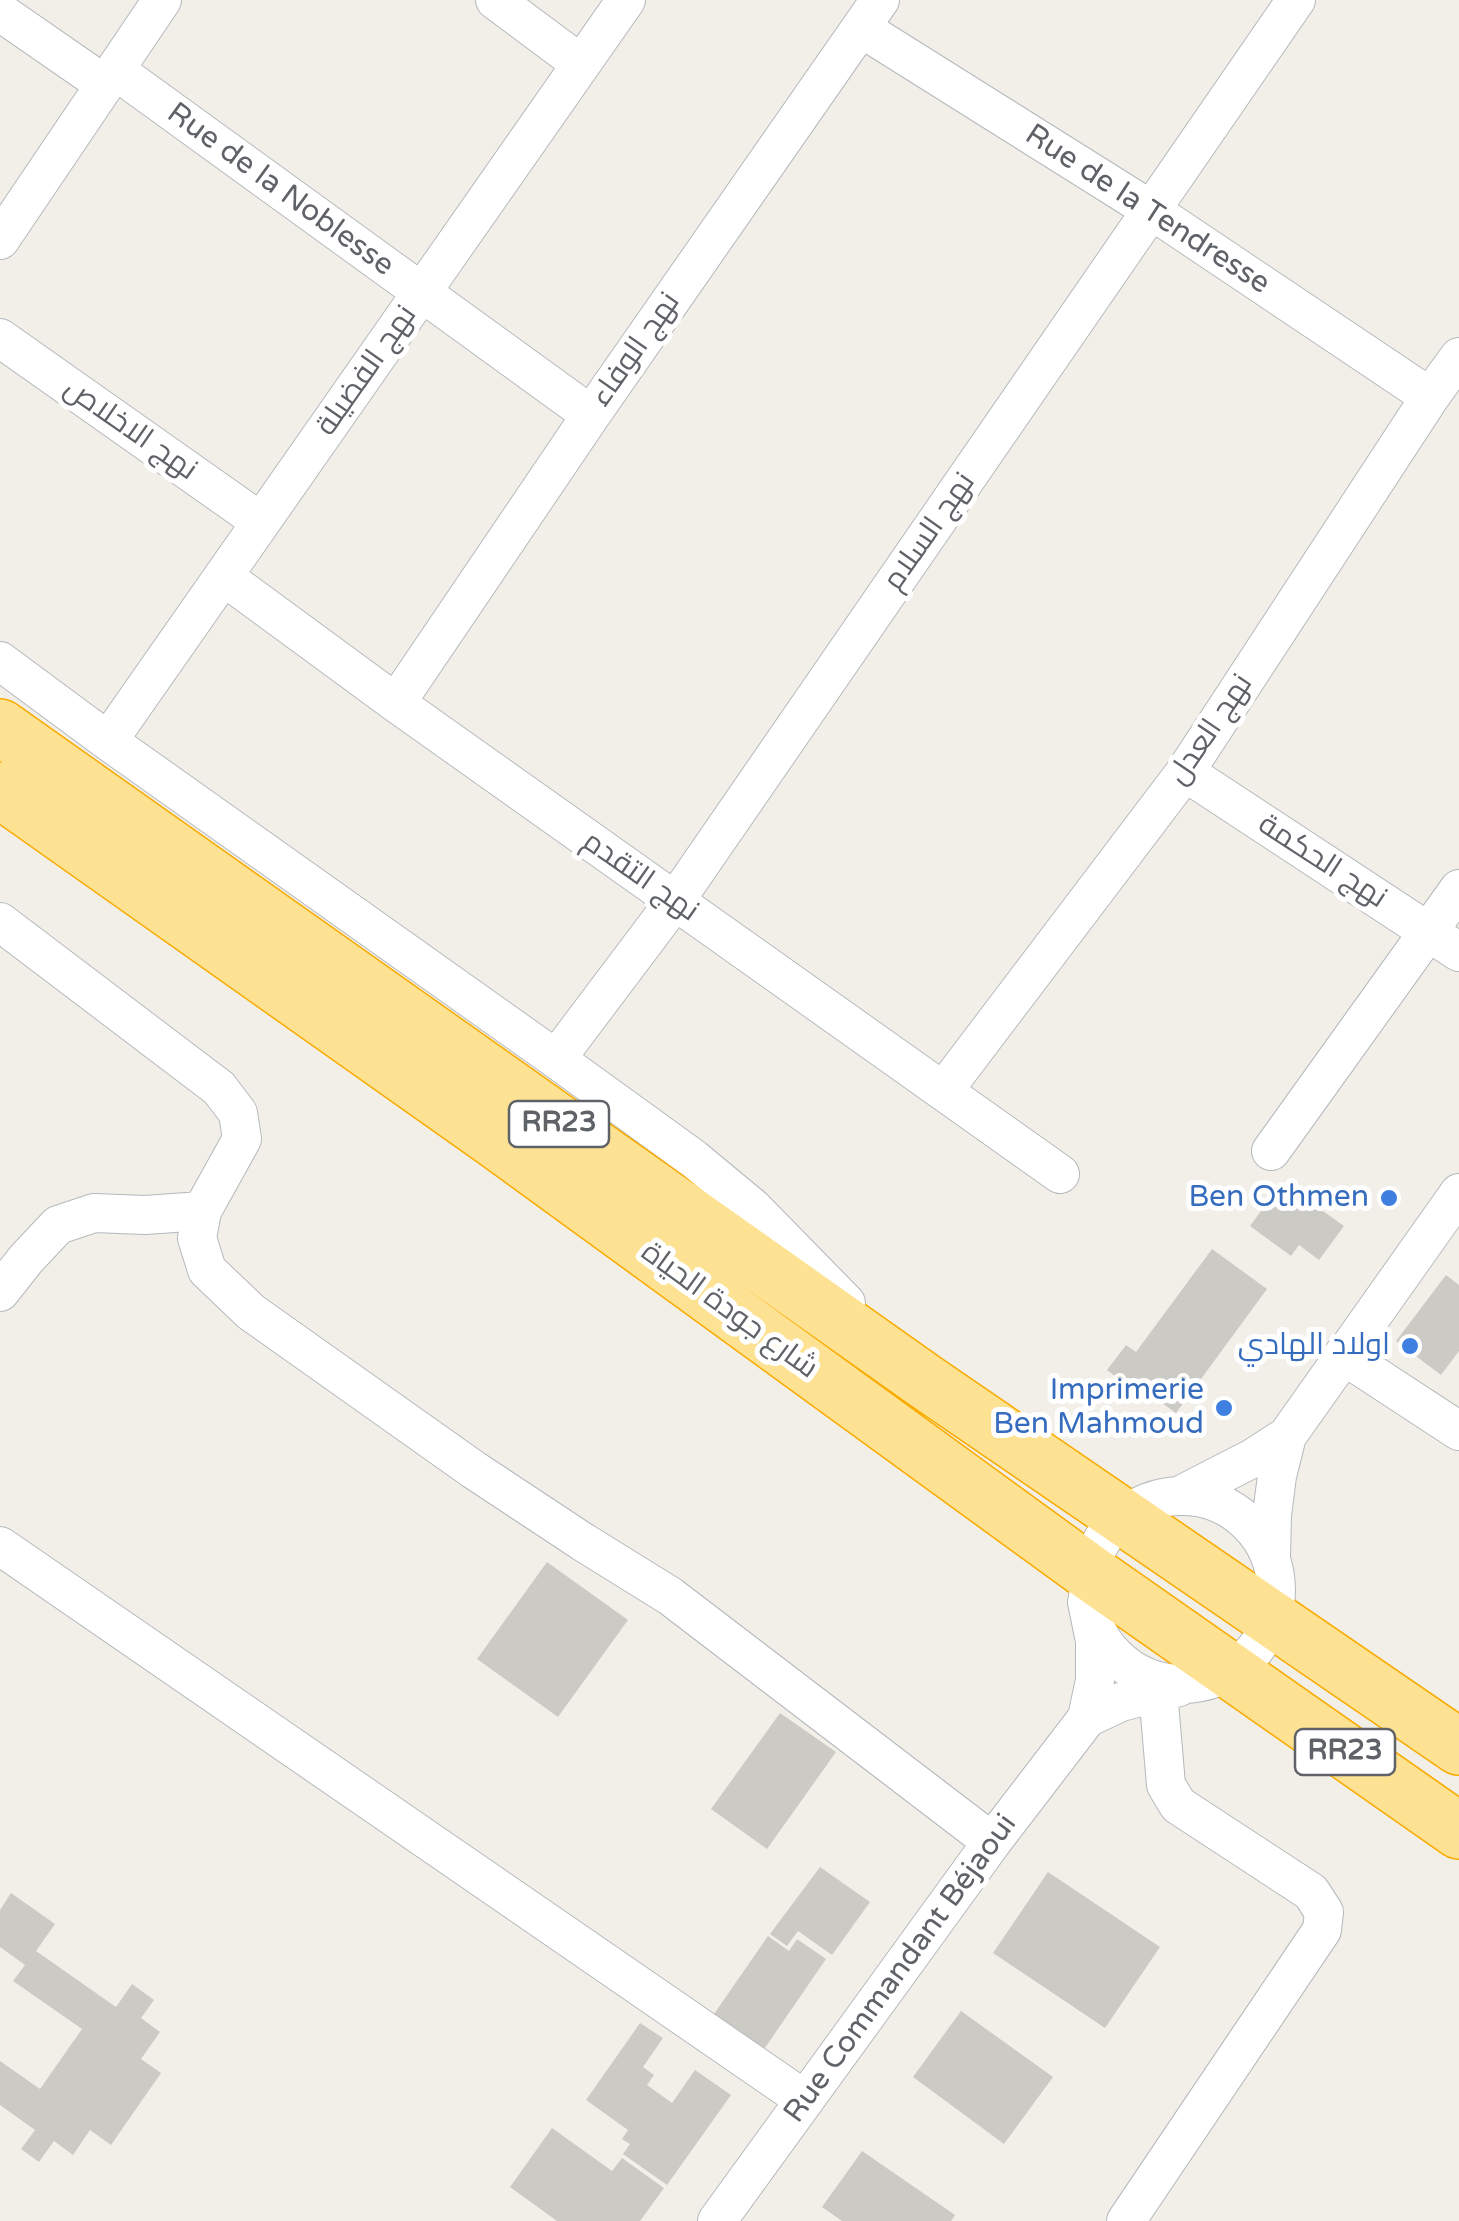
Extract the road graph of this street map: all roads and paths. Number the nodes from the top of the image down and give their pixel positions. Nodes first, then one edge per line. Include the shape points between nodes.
1 (162, 0) edge
2 (495, 0) edge
3 (626, 0) edge
4 (1296, 0) edge
5 (0, 12) edge
6 (871, 14) edge
7 (581, 64) junction
8 (110, 77) junction
9 (1152, 210) junction
10 (0, 240) edge
11 (422, 292) junction
12 (0, 338) edge
13 (1459, 358) edge
14 (1430, 398) junction
15 (591, 415) junction
16 (261, 522) junction
17 (223, 576) junction
18 (0, 661) edge
19 (396, 703) junction
20 (0, 727) edge
21 (108, 742) junction
22 (1185, 772) junction
23 (0, 790) edge
24 (1459, 889) edge
25 (675, 902) junction
26 (0, 922) edge
27 (1444, 942) edge
28 (556, 1059) junction
29 (944, 1090) junction
30 (1271, 1151) dead end
31 (1060, 1174) dead end
32 (1459, 1192) edge
33 (202, 1210) junction
34 (0, 1292) edge
35 (1344, 1356) junction
36 (926, 1382) junction
37 (1459, 1432) edge
38 (1287, 1436) junction
39 (1182, 1496) junction
40 (1122, 1516) junction
41 (0, 1546) edge
42 (1271, 1556) junction
43 (1088, 1587) junction
44 (1273, 1619) junction
45 (1213, 1679) junction
46 (1158, 1691) junction
47 (1087, 1718) junction
48 (1459, 1747) edge
49 (1451, 1830) edge
50 (992, 1842) junction
51 (805, 2100) junction
52 (717, 2221) edge
53 (1126, 2221) edge

1 - 8 street
2 - 7 street
3 - 7 street, نهج الفضيلة
4 - 9 street, نهج السلام
5 - 8 street, Rue de la Noblesse
6 - 9 street, Rue de la Tendresse
6 - 15 street, نهج الوفاء
7 - 11 street, نهج الفضيلة
8 - 10 street
8 - 11 street, Rue de la Noblesse
9 - 14 street, Rue de la Tendresse
9 - 25 street, نهج السلام
11 - 15 street, Rue de la Noblesse
11 - 16 street, نهج الفضيلة
12 - 16 street, نهج الاخلاص
13 - 14 street, نهج العدل
14 - 22 street, نهج العدل
15 - 19 street, نهج الوفاء
16 - 17 street, نهج الفضيلة
17 - 19 street, نهج التقدم
17 - 21 street, نهج الفضيلة
18 - 21 street
19 - 25 street, نهج التقدم
20 - 36 highway, شارع جودة الحياة / RR23
21 - 28 street
22 - 27 street, نهج الحكمة
22 - 29 street, نهج العدل
23 - 43 highway, شارع جودة الحياة / RR23 via 495,1140
24 - 27 street
25 - 28 street, نهج السلام
25 - 29 street, نهج التقدم
26 - 33 street via 219,1088 238,1113 242,1139
27 - 30 street
28 - 36 street via 753,1208
29 - 31 street, نهج التقدم
32 - 35 street
33 - 34 street via 94,1213 58,1225
33 - 50 street via 197,1238 207,1270 251,1312 474,1470 670,1596
35 - 37 street
35 - 38 street
36 - 40 highway, شارع جودة الحياة / RR23
38 - 39 street
38 - 42 street
39 - 40 street via 1150,1501
39 - 42 street via 1236,1511
40 - 43 street via 1101,1542
40 - 44 highway, شارع جودة الحياة / RR23
41 - 51 street
42 - 44 street via 1278,1586
43 - 45 highway, شارع جودة الحياة / RR23
43 - 47 street via 1095,1680
44 - 45 street via 1257,1650
44 - 48 highway, شارع جودة الحياة / RR23
45 - 46 street
45 - 49 highway, شارع جودة الحياة / RR23
46 - 47 street
46 - 53 street via 1166,1785 1178,1805 1310,1892 1324,1912 1322,1930
47 - 50 street, Rue Commandant Béjaoui
50 - 51 street, Rue Commandant Béjaoui
51 - 52 street, Rue Commandant Béjaoui

